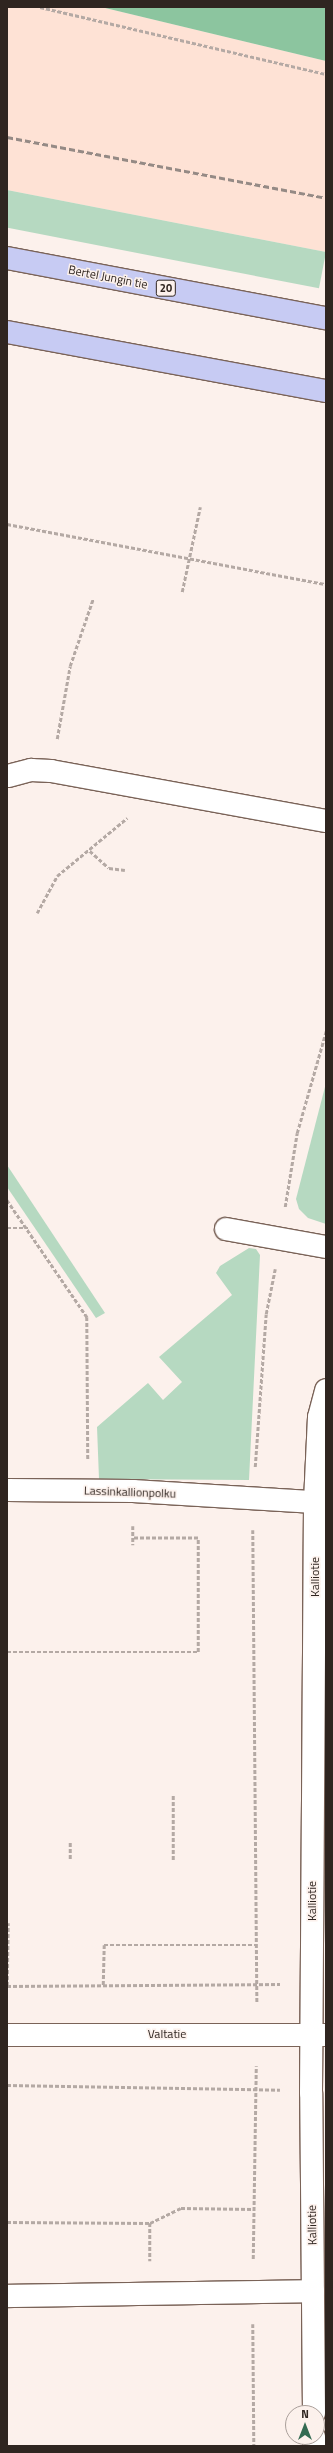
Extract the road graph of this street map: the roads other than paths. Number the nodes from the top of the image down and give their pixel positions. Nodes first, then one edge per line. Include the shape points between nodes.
1 (7, 258) edge
2 (326, 318) edge
3 (7, 332) edge
4 (326, 391) edge
5 (8, 776) edge
6 (326, 821) edge
7 (226, 1229) dead end
8 (326, 1247) edge
9 (326, 1390) edge
10 (7, 1490) edge
11 (315, 1502) junction
12 (7, 2035) edge
13 (319, 2035) edge
14 (312, 2291) junction
15 (7, 2296) edge
16 (314, 2405) edge

1 - 2 highway, Bertel Jungin tie / 20
3 - 4 highway
5 - 6 street via 31,770 51,771
7 - 8 street
9 - 11 street, Kalliotie via 319,1417
10 - 11 street, Lassinkallionpolku via 88,1490
11 - 13 street, Kalliotie
12 - 13 street, Valtatie
13 - 14 street, Kalliotie via 311,2093
14 - 15 street via 150,2296
14 - 16 street, Kalliotie

